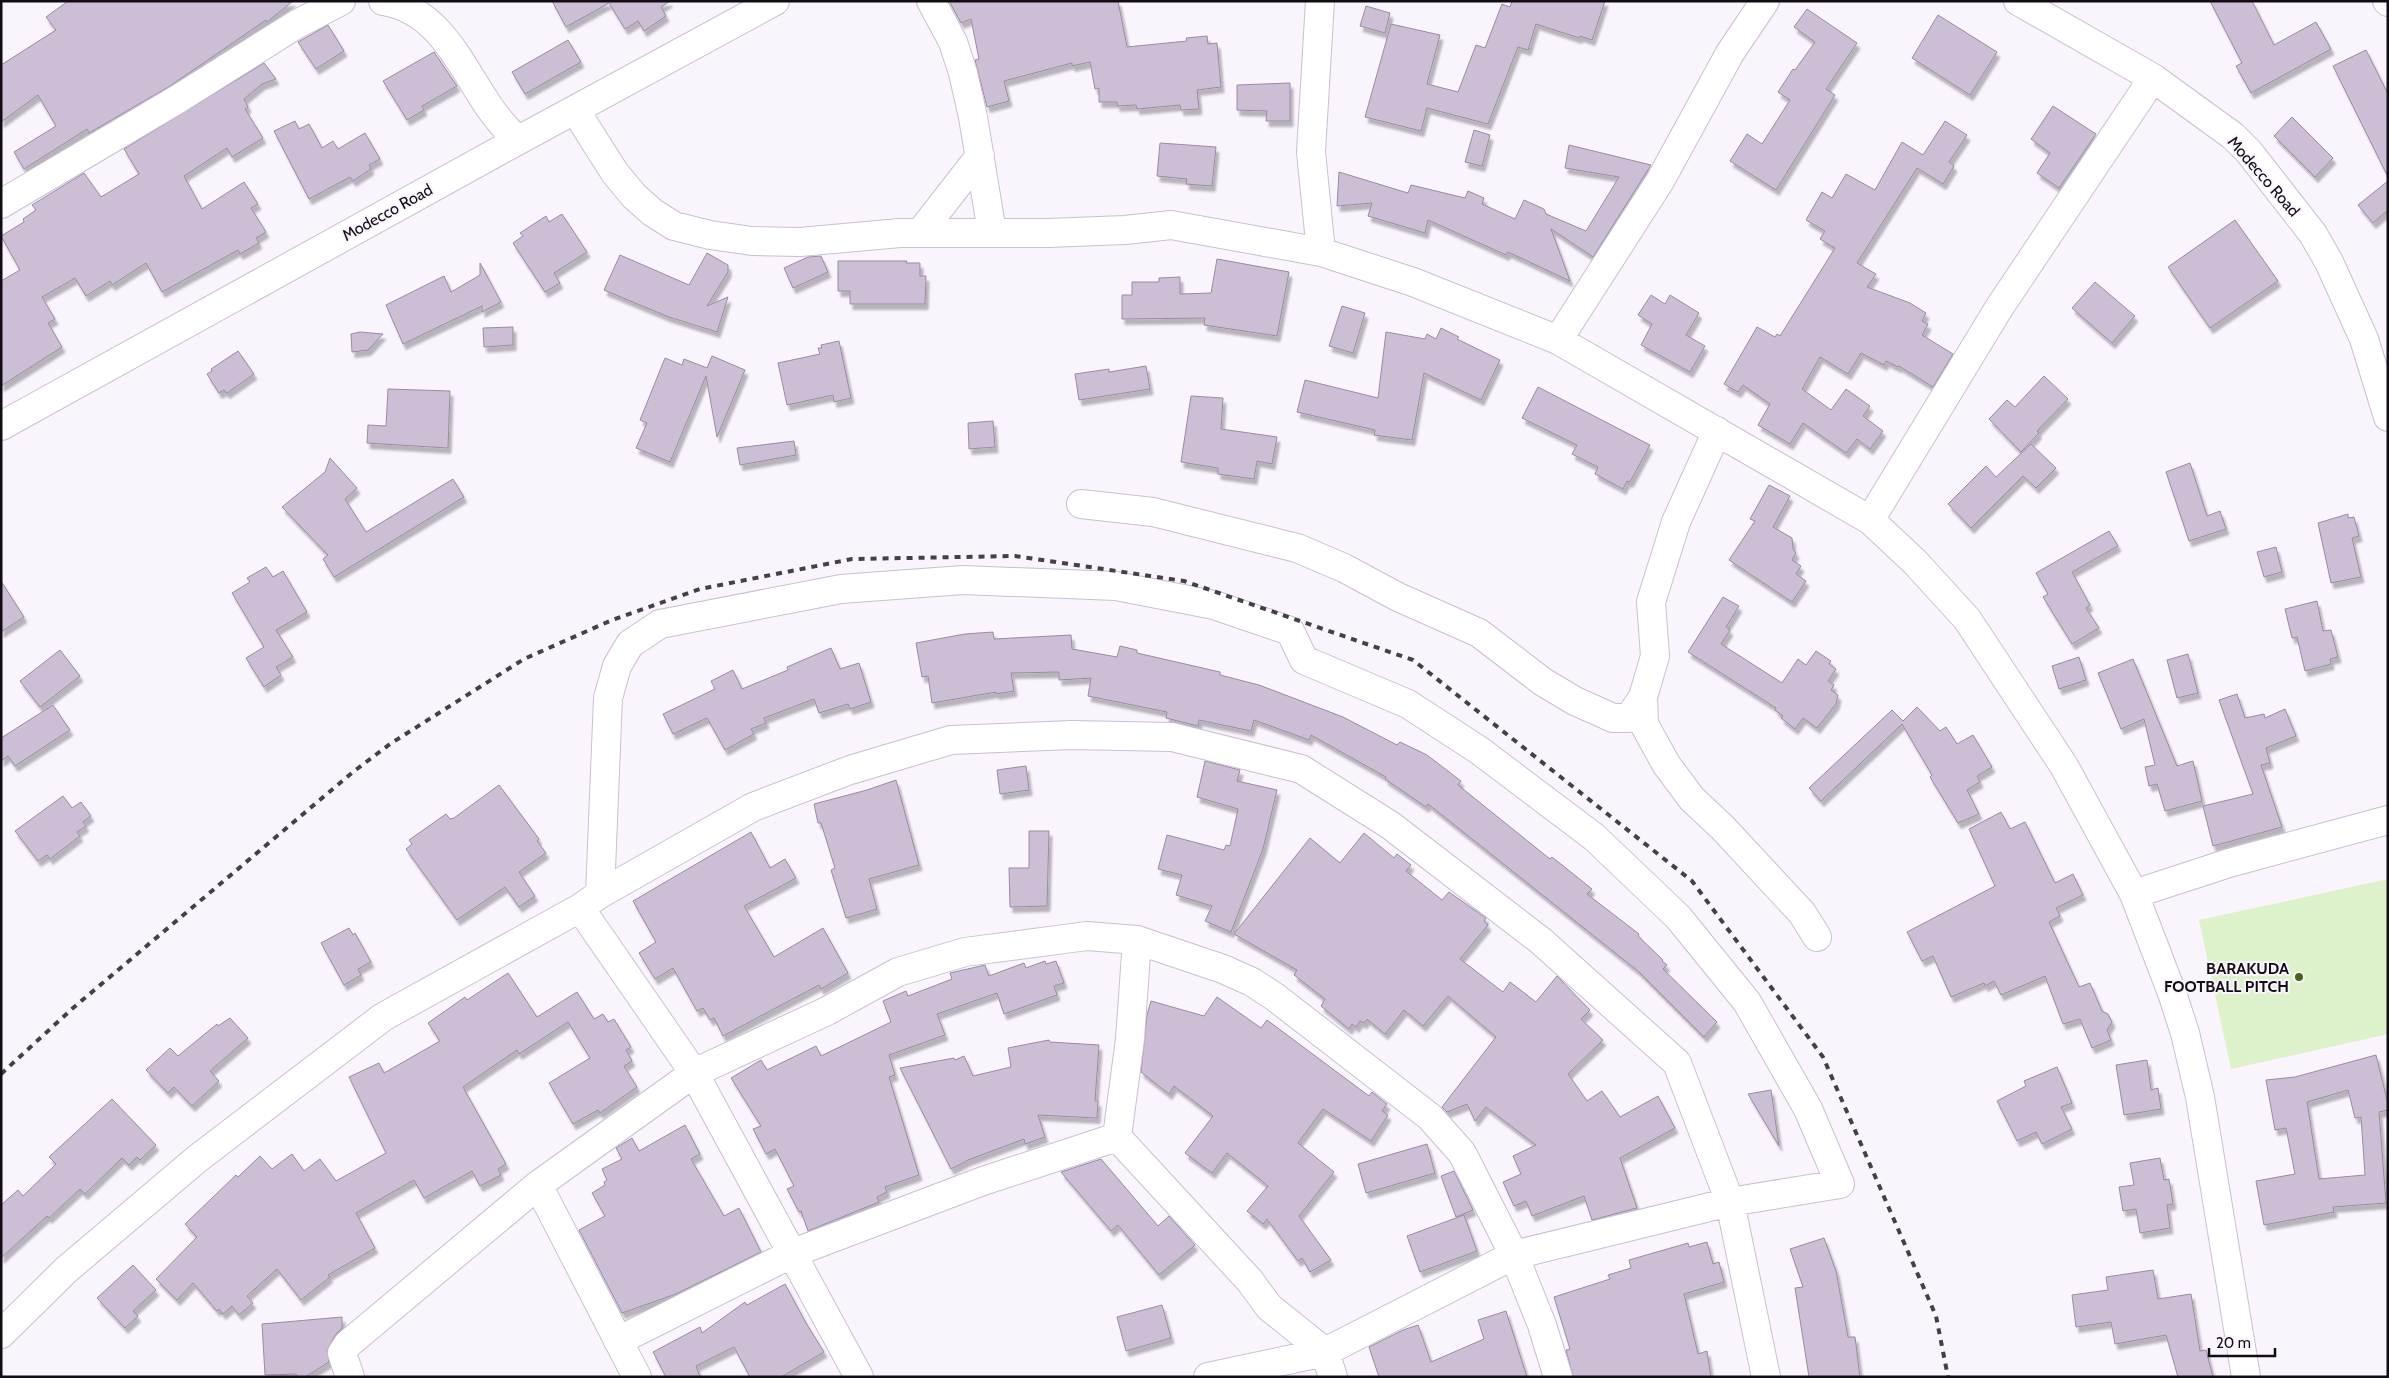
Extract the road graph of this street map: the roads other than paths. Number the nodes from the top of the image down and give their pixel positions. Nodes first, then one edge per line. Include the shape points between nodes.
1 (341, 1) edge
2 (383, 1) edge
3 (775, 1) edge
4 (931, 1) edge
5 (1320, 1) edge
6 (1765, 1) edge
7 (2018, 1) edge
8 (2153, 78) junction
9 (575, 110) junction
10 (517, 141) junction
11 (980, 156) junction
12 (1, 204) edge
13 (992, 232) junction
14 (920, 233) junction
15 (1321, 252) junction
16 (1558, 340) junction
17 (2388, 417) edge
18 (1, 426) edge
19 (1717, 431) junction
20 (1081, 504) dead end
21 (1870, 520) junction
22 (1644, 697) junction
23 (2388, 820) edge
24 (2134, 894) junction
25 (590, 901) junction
26 (1817, 937) dead end
27 (1137, 940) junction
28 (694, 1073) junction
29 (1117, 1137) junction
30 (538, 1185) junction
31 (1730, 1202) junction
32 (793, 1253) junction
33 (1514, 1255) junction
34 (1, 1334) edge
35 (618, 1341) junction
36 (1329, 1364) edge
37 (350, 1377) edge
38 (637, 1377) edge
39 (859, 1377) edge
40 (1208, 1377) edge
41 (1558, 1377) edge
42 (1766, 1377) edge
43 (2246, 1377) edge

1 - 12 street via 297,24 178,100
2 - 10 street via 407,7 437,29 490,109
3 - 9 street, Modecco Road
4 - 11 street via 953,42
5 - 15 street via 1311,152
6 - 16 street via 1730,54 1660,182
7 - 8 street, Modecco Road
8 - 17 street, Modecco Road via 2233,136 2270,177 2313,234 2364,339
8 - 21 street via 1999,308
9 - 10 street, Modecco Road
9 - 14 street via 615,173 634,196 674,226 752,242 800,242
10 - 18 street, Modecco Road
11 - 13 street
11 - 14 street
13 - 14 street
13 - 15 street via 1126,230 1171,225
15 - 16 street via 1413,282
16 - 19 street
19 - 21 street
19 - 22 street via 1676,522 1651,602 1655,656
20 - 22 street via 1153,512 1297,548 1479,633 1543,682 1613,718 1629,718
21 - 24 street via 1915,562 1967,619 2064,766
22 - 26 street via 1644,724 1692,799 1802,913
23 - 24 street via 2229,863
24 - 43 street via 2175,1001 2198,1088
25 - 28 street
25 - 31 street via 753,807 850,770 951,740 1072,735 1172,737 1301,770 1390,825 1541,941 1677,1063
25 - 31 street via 608,698 617,666 630,644 660,624 841,589 963,580 1116,586 1214,605 1290,631 1304,660 1408,704 1480,751 1594,837 1678,917 1747,1002 1808,1109 1840,1184
25 - 34 street via 383,1017 190,1165 66,1270
27 - 28 street via 1087,936 955,955 898,972 826,1011
27 - 29 street via 1130,1039
27 - 33 street via 1252,982 1430,1117 1462,1152
28 - 30 street
28 - 32 street
29 - 32 street via 983,1180
29 - 36 street via 1250,1281 1269,1307
30 - 35 street
30 - 37 street via 348,1344 342,1354
31 - 33 street
31 - 42 street
32 - 35 street
32 - 39 street
33 - 36 street
33 - 41 street
35 - 38 street
36 - 40 street

